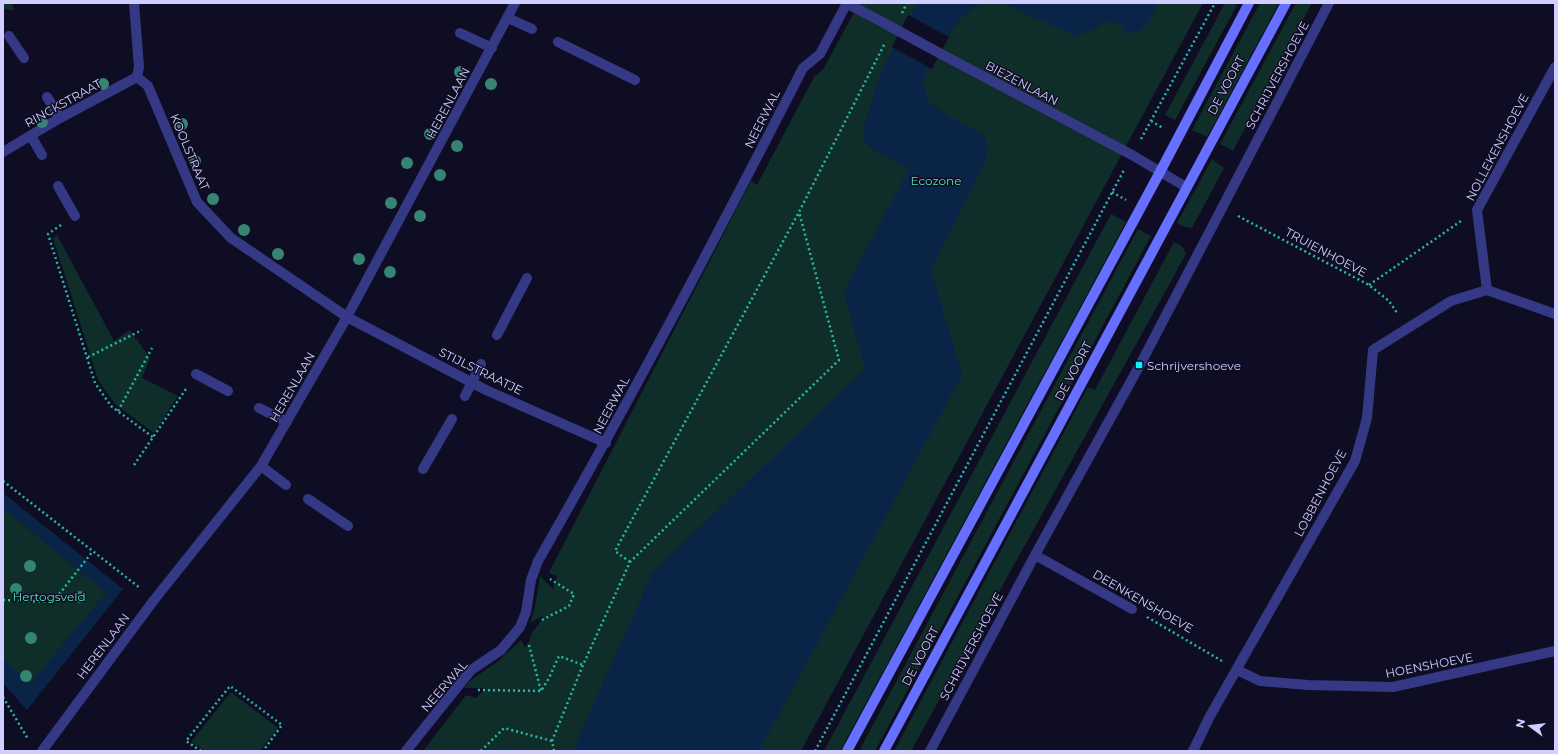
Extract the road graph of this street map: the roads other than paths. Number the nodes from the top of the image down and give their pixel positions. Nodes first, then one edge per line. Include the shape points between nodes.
1 (134, 3) edge
2 (515, 3) edge
3 (847, 3) edge
4 (1249, 3) edge
5 (1286, 3) edge
6 (1329, 3) edge
7 (508, 18) junction
8 (532, 29) dead end
9 (460, 33) dead end
10 (9, 36) dead end
11 (558, 42) dead end
12 (492, 48) junction
13 (24, 58) dead end
14 (1555, 67) edge
15 (137, 77) junction
16 (635, 80) dead end
17 (47, 97) dead end
18 (60, 118) junction
19 (31, 136) junction
20 (3, 152) edge
21 (42, 155) dead end
22 (1160, 172) junction
23 (58, 186) dead end
24 (1186, 187) junction
25 (75, 216) road end
26 (527, 278) dead end
27 (1487, 290) junction
28 (1555, 314) edge
29 (347, 317) junction
30 (497, 335) dead end
31 (481, 364) dead end
32 (196, 374) road end
33 (472, 382) junction
34 (228, 391) dead end
35 (465, 396) dead end
36 (259, 408) dead end
37 (452, 419) dead end
38 (287, 422) junction
39 (606, 443) junction
40 (261, 466) junction
41 (423, 469) dead end
42 (286, 485) dead end
43 (308, 500) dead end
44 (348, 526) dead end
45 (1035, 555) junction
46 (1132, 609) road end
47 (1555, 651) edge
48 (1237, 670) junction
49 (42, 751) edge
50 (406, 751) edge
51 (847, 751) edge
52 (884, 751) edge
53 (930, 751) edge
54 (1193, 751) edge

1 - 15 street via 139,68
2 - 7 street, HERENLAAN
3 - 22 street, BIEZENLAAN, bridge
3 - 39 street, NEERWAL via 820,54 804,68
4 - 22 street, DE VOORT
5 - 24 street, DE VOORT
6 - 45 street, SCHRIJVERSHOEVE via 1223,208
7 - 8 street
7 - 12 street, HERENLAAN
9 - 12 street
10 - 13 street
11 - 16 street
12 - 29 street, HERENLAAN
14 - 27 street, NOLLEKENSHOEVE via 1477,210
15 - 18 street, RINCKSTRAAT
15 - 29 street, KOOLSTRAAT via 148,86 197,202 231,238
17 - 18 street
18 - 19 street, RINCKSTRAAT
19 - 20 street, RINCKSTRAAT
19 - 21 street
22 - 24 street, BIEZENLAAN
22 - 51 street, DE VOORT
23 - 25 street
24 - 52 street, DE VOORT
26 - 30 street
27 - 28 street
27 - 48 street, LOBBENHOEVE via 1451,301 1373,350 1367,418 1355,461
29 - 33 street, STIJLSTRAATJE
29 - 38 street, HERENLAAN
31 - 33 street
32 - 34 street
33 - 35 street
33 - 39 street, STIJLSTRAATJE
36 - 38 street
37 - 41 street
38 - 40 street, HERENLAAN
39 - 50 street, NEERWAL via 534,569 526,612 520,626 501,650 471,670
40 - 42 street
40 - 49 street, HERENLAAN via 154,600
43 - 44 street
45 - 46 street, DEENKENSHOEVE
45 - 53 street, SCHRIJVERSHOEVE
47 - 48 street, HOENSHOEVE via 1393,687 1260,681
48 - 54 street, LOBBENHOEVE

